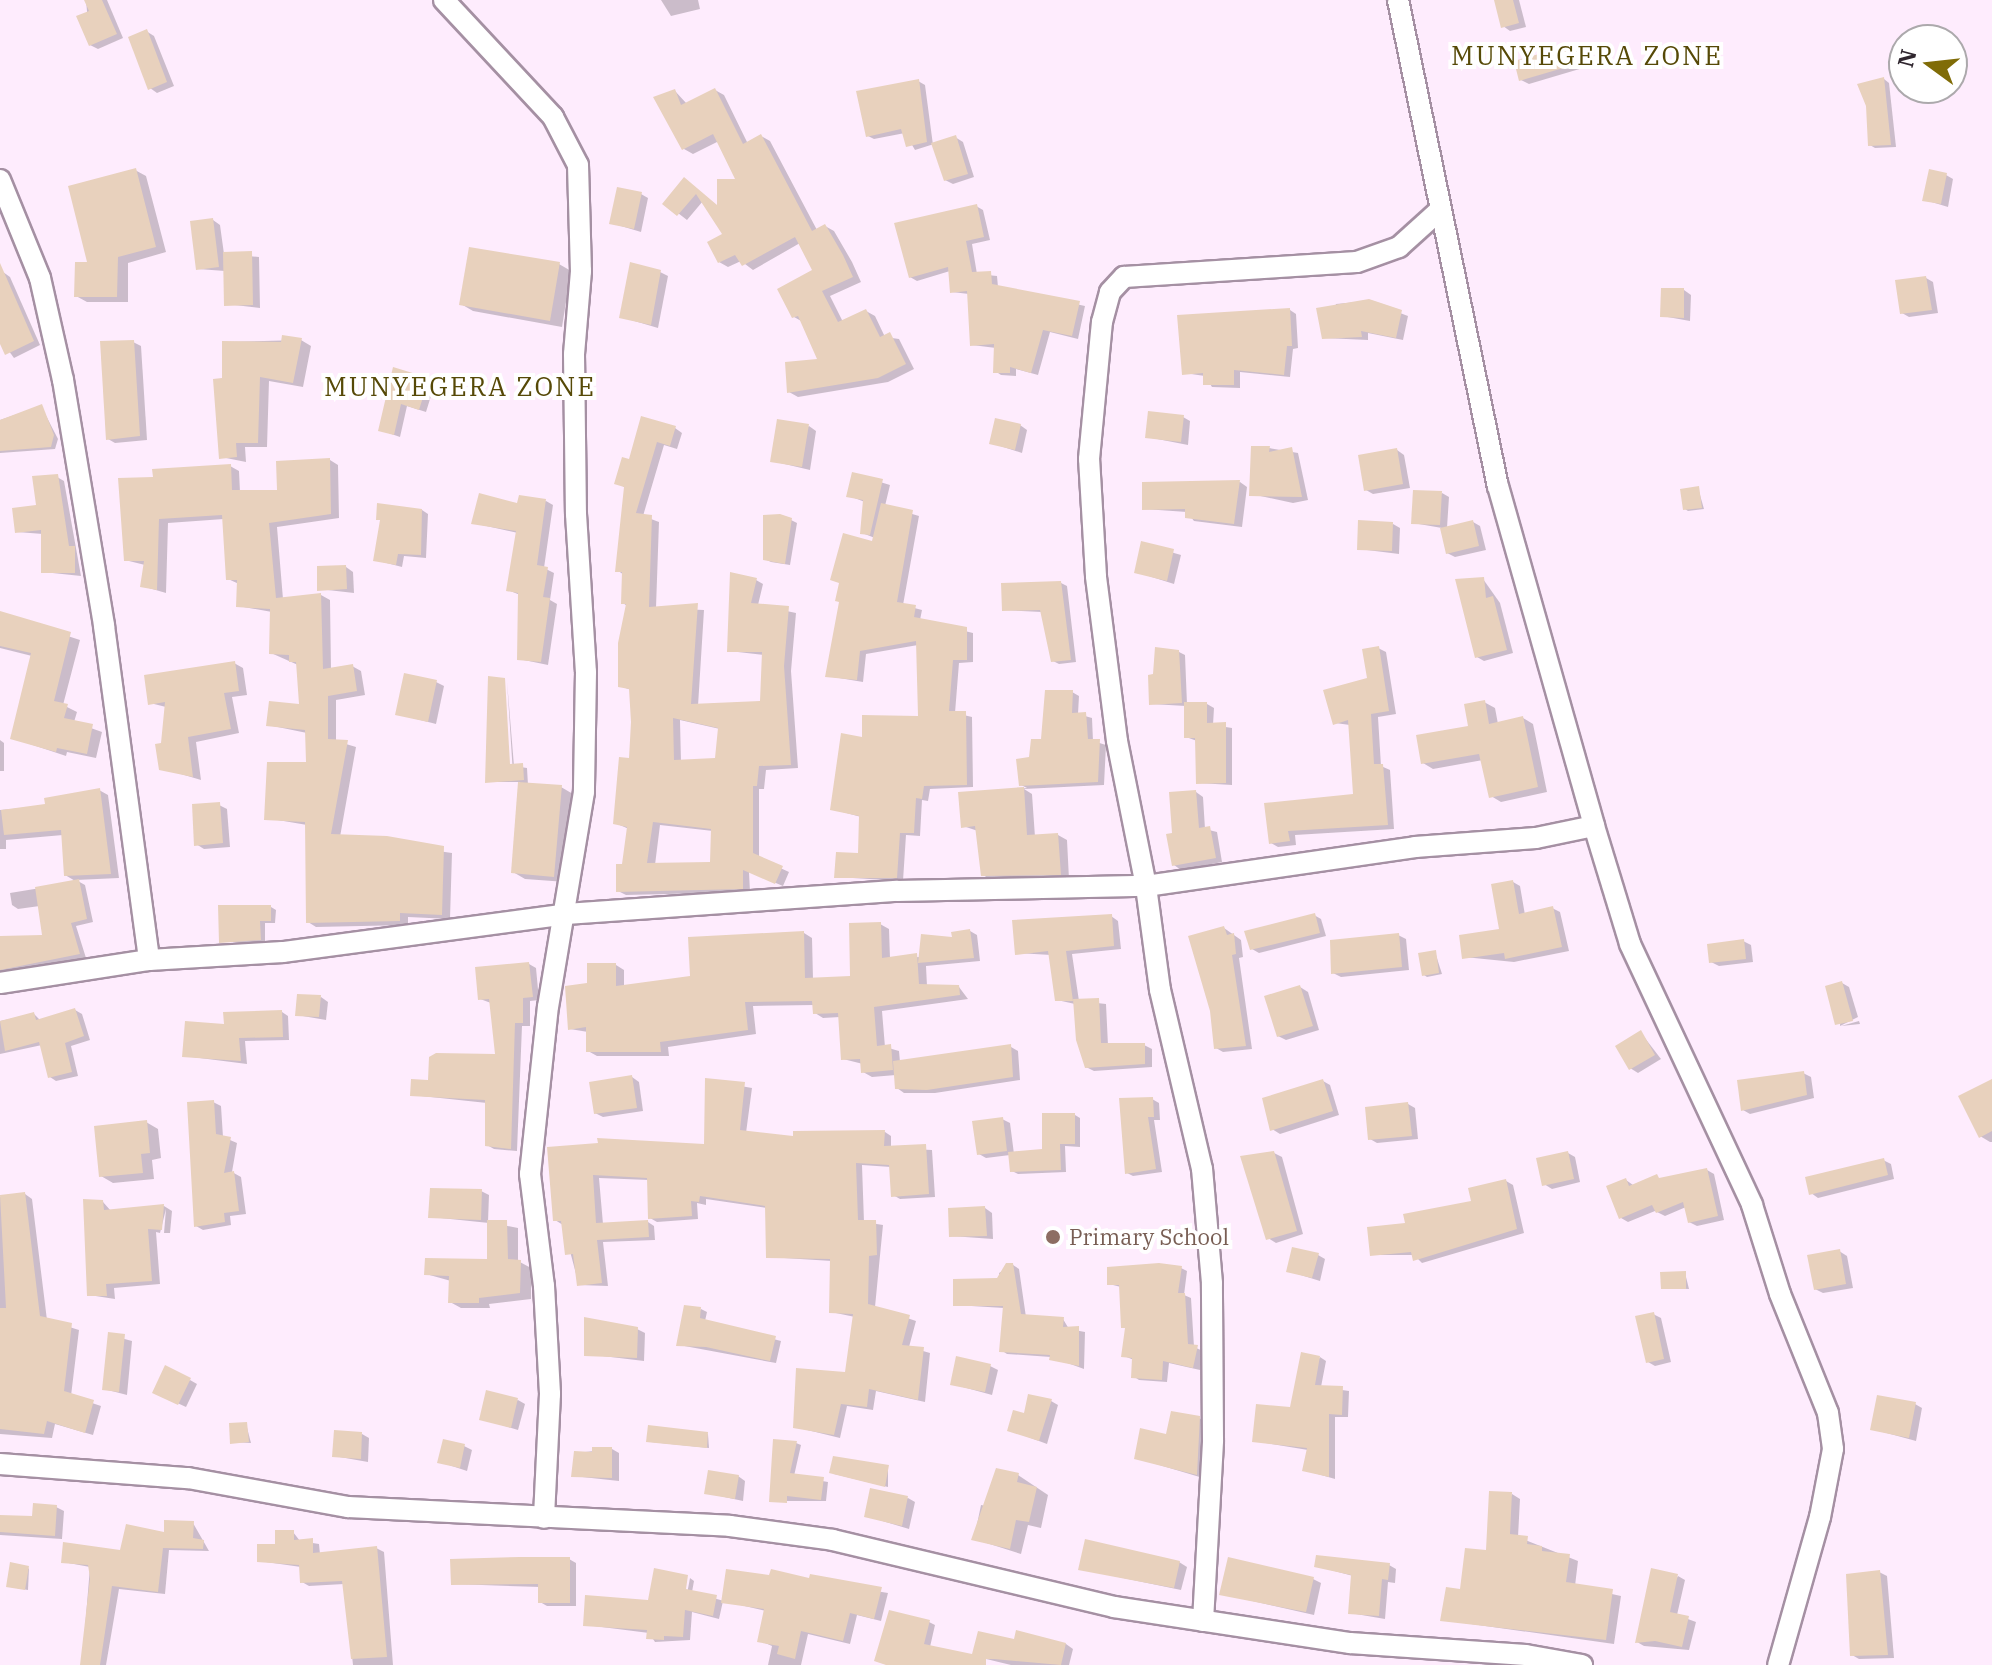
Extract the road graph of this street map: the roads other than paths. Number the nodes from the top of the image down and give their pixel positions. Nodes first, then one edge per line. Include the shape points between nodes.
1 (444, 0) edge
2 (1398, 0) edge
3 (0, 180) edge
4 (1440, 210) junction
5 (1594, 826) junction
6 (1146, 886) junction
7 (566, 914) junction
8 (149, 960) junction
9 (0, 983) edge
10 (0, 1464) edge
11 (544, 1518) junction
12 (1203, 1621) junction
13 (1582, 1665) edge
14 (1778, 1665) edge

1 - 7 street via 553,117 578,165 576,514 586,672 580,834
2 - 4 street
3 - 8 street via 40,278 63,380 104,626
4 - 5 street via 1498,486
4 - 6 street via 1399,247 1357,262 1148,271 1124,277 1110,292 1102,322 1089,459 1095,561 1117,741
5 - 6 street via 1536,838 1384,850
5 - 14 street via 1630,944 1752,1205 1780,1294 1828,1413 1833,1449 1820,1517
6 - 7 street via 897,891
6 - 12 street via 1160,990 1202,1169 1212,1283 1213,1440
7 - 8 street via 283,952
7 - 11 street via 548,1006 530,1174 550,1394
8 - 9 street
10 - 11 street via 188,1478 348,1507
11 - 12 street via 730,1526 833,1540 1099,1604
12 - 13 street via 1350,1643 1526,1655

